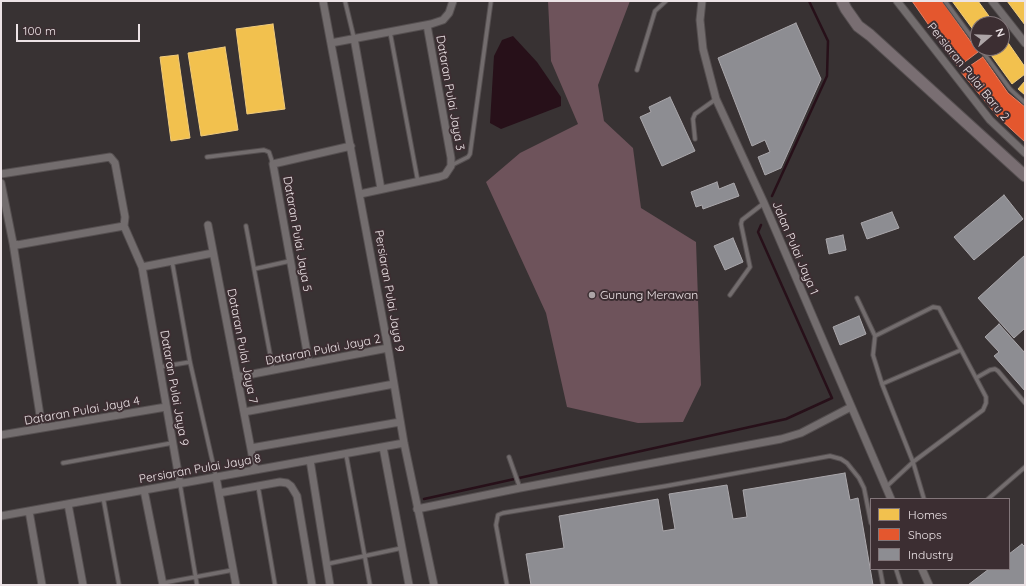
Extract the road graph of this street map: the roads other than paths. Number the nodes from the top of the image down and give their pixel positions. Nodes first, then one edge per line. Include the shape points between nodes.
1 (323, 1) edge
2 (345, 1) edge
3 (453, 1) edge
4 (491, 1) edge
5 (666, 1) edge
6 (702, 1) edge
7 (842, 1) edge
8 (849, 1) edge
9 (897, 1) edge
10 (945, 1) edge
11 (992, 1) edge
12 (427, 25) junction
13 (390, 32) junction
14 (870, 35) junction
15 (970, 35) edge
16 (354, 38) junction
17 (331, 43) junction
18 (1025, 43) edge
19 (985, 56) edge
20 (637, 70) dead end
21 (716, 99) junction
22 (1025, 103) edge
23 (695, 139) dead end
24 (351, 146) junction
25 (1025, 154) edge
26 (207, 157) dead end
27 (273, 164) junction
28 (451, 166) junction
29 (1, 174) edge
30 (1025, 176) edge
31 (1, 182) edge
32 (418, 182) junction
33 (381, 189) junction
34 (360, 194) junction
35 (764, 203) junction
36 (208, 225) dead end
37 (124, 226) junction
38 (246, 226) dead end
39 (12, 243) junction
40 (213, 253) junction
41 (172, 261) junction
42 (290, 261) junction
43 (142, 267) junction
44 (254, 269) junction
45 (730, 295) dead end
46 (857, 298) dead end
47 (875, 336) junction
48 (388, 348) junction
49 (961, 350) junction
50 (190, 362) junction
51 (309, 364) junction
52 (159, 368) junction
53 (273, 370) junction
54 (237, 377) junction
55 (976, 378) junction
56 (394, 384) junction
57 (882, 384) junction
58 (1025, 404) edge
59 (851, 407) junction
60 (166, 408) junction
61 (244, 412) junction
62 (400, 422) junction
63 (42, 428) junction
64 (1, 435) edge
65 (172, 443) junction
66 (404, 443) junction
67 (383, 447) junction
68 (251, 448) junction
69 (346, 454) junction
70 (509, 457) dead end
71 (310, 460) junction
72 (63, 462) dead end
73 (913, 462) junction
74 (1025, 467) edge
75 (255, 470) junction
76 (216, 477) junction
77 (180, 484) junction
78 (258, 486) junction
79 (886, 487) junction
80 (520, 488) junction
81 (144, 490) junction
82 (219, 492) junction
83 (103, 498) junction
84 (892, 498) edge
85 (924, 498) edge
86 (989, 498) edge
87 (68, 504) junction
88 (417, 509) junction
89 (29, 511) junction
90 (1, 516) edge
91 (870, 518) edge
92 (402, 548) junction
93 (365, 556) junction
94 (326, 564) junction
95 (233, 570) junction
96 (880, 570) edge
97 (896, 570) edge
98 (922, 570) edge
99 (196, 577) junction
100 (162, 584) edge
101 (42, 585) edge
102 (83, 585) edge
103 (118, 585) edge
104 (197, 585) edge
105 (236, 585) edge
106 (275, 585) edge
107 (312, 585) edge
108 (330, 585) edge
109 (370, 585) edge
110 (409, 585) edge
111 (434, 585) edge
112 (507, 585) edge
113 (883, 585) edge
114 (902, 585) edge
115 (929, 585) edge

1 - 17 street, Persiaran Pulai Jaya 9
2 - 16 lane
3 - 12 street via 449,13 443,20
4 - 28 lane via 470,154
5 - 20 lane via 655,11
6 - 21 street, Jalan Pulai Jaya 1 via 700,20 703,49
7 - 14 main road via 858,26
8 - 14 main road
9 - 25 street, Persiaran Pulai Baru 2 via 990,120
10 - 15 lane
11 - 18 street
12 - 13 street
12 - 28 street, Dataran Pulai Jaya 3
13 - 16 street
13 - 32 lane
14 - 30 main road
16 - 17 street
16 - 33 street
17 - 24 street, Persiaran Pulai Jaya 9
19 - 22 lane via 1010,90
21 - 23 lane via 695,114
21 - 35 street, Jalan Pulai Jaya 1
24 - 27 street, Dataran Pulai Jaya 5
24 - 34 street, Persiaran Pulai Jaya 9
26 - 27 lane via 264,150 269,152
27 - 42 street, Dataran Pulai Jaya 5
28 - 32 street via 445,175
29 - 37 street via 110,157 115,163 125,216
31 - 39 street
32 - 33 street
33 - 34 street
34 - 48 street, Persiaran Pulai Jaya 9
35 - 45 lane via 742,220 750,267
35 - 59 street, Jalan Pulai Jaya 1
36 - 40 street, Dataran Pulai Jaya 7
37 - 39 street via 21,245
37 - 43 street, Dataran Pulai Jaya 9
38 - 44 lane
39 - 63 street
40 - 41 street
40 - 54 street, Dataran Pulai Jaya 7
41 - 43 street
41 - 50 lane
42 - 44 lane
42 - 51 street, Dataran Pulai Jaya 5
43 - 52 street, Dataran Pulai Jaya 9
44 - 53 lane
46 - 47 lane
47 - 49 lane via 933,307 943,312
47 - 57 lane via 874,355
48 - 51 street, Dataran Pulai Jaya 2
48 - 56 street, Persiaran Pulai Jaya 9
49 - 55 lane
49 - 57 lane
50 - 52 lane
50 - 76 lane
51 - 53 street, Dataran Pulai Jaya 2
52 - 60 street, Dataran Pulai Jaya 9
53 - 54 street, Dataran Pulai Jaya 2
54 - 61 street, Dataran Pulai Jaya 7
55 - 58 lane via 995,369
55 - 73 lane via 986,397 984,410
56 - 61 street
56 - 62 street, Persiaran Pulai Jaya 9
57 - 73 lane
59 - 79 street, Jalan Pulai Jaya 1
59 - 80 street via 801,434 781,439
60 - 63 street, Dataran Pulai Jaya 4
60 - 65 street, Dataran Pulai Jaya 9
61 - 68 street, Dataran Pulai Jaya 7
62 - 66 street, Persiaran Pulai Jaya 9
62 - 68 street
63 - 64 street, Dataran Pulai Jaya 4
65 - 72 lane
65 - 77 street, Dataran Pulai Jaya 9
66 - 67 street, Persiaran Pulai Jaya 8
66 - 88 street, Persiaran Pulai Jaya 9
67 - 69 street, Persiaran Pulai Jaya 8
67 - 92 street
68 - 75 street, Dataran Pulai Jaya 7
69 - 71 street, Persiaran Pulai Jaya 8
69 - 93 lane
70 - 80 lane
71 - 75 street, Persiaran Pulai Jaya 8
71 - 94 street
73 - 79 lane
73 - 85 lane
74 - 86 lane
75 - 76 street, Persiaran Pulai Jaya 8
76 - 77 street, Persiaran Pulai Jaya 8
76 - 82 street
77 - 81 street, Persiaran Pulai Jaya 8
77 - 99 lane, Dataran Pulai Jaya 9
78 - 82 street
78 - 106 lane
78 - 107 street via 280,482 287,483 295,491
79 - 84 street, Jalan Pulai Jaya 1
80 - 88 street
81 - 83 street, Persiaran Pulai Jaya 8
81 - 100 street
82 - 95 street
83 - 87 street, Persiaran Pulai Jaya 8
83 - 103 lane
87 - 89 street, Persiaran Pulai Jaya 8
87 - 102 street
88 - 111 street, Persiaran Pulai Jaya 9
89 - 90 street, Persiaran Pulai Jaya 8
89 - 101 street
91 - 112 lane via 864,488 859,478 847,463 830,456 503,512 498,515 496,525
92 - 93 lane
92 - 110 street
93 - 94 lane
93 - 109 lane
94 - 108 street
95 - 99 lane
95 - 105 street
96 - 113 lane
97 - 114 lane
98 - 115 street
99 - 100 lane
99 - 104 lane, Dataran Pulai Jaya 9

